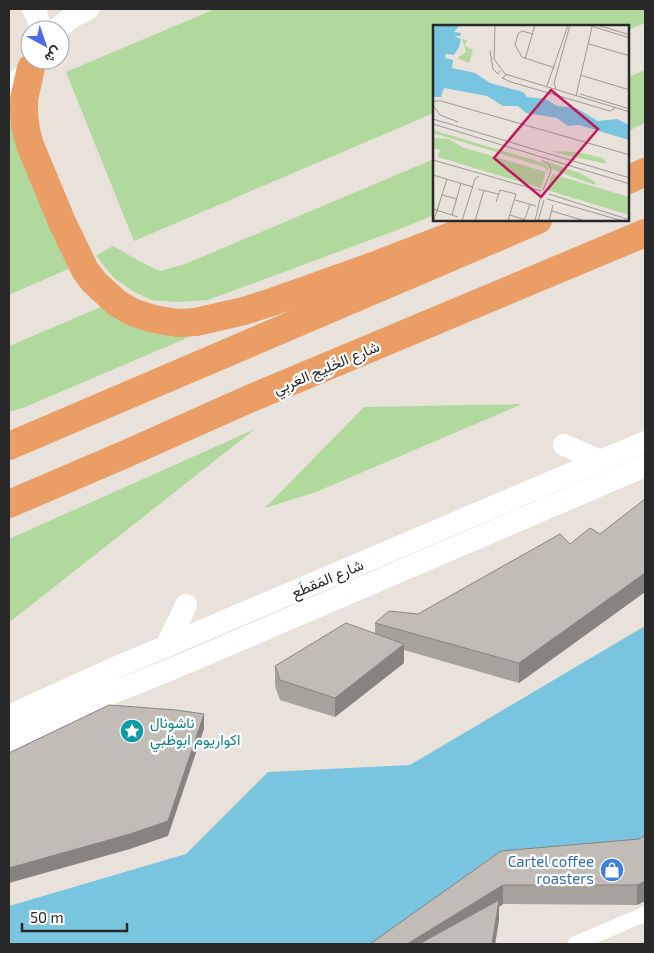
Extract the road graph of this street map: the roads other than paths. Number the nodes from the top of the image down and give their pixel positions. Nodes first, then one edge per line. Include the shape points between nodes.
1 (32, 9) edge
2 (88, 9) edge
3 (38, 20) edge
4 (68, 20) edge
5 (28, 70) edge
6 (31, 70) edge
7 (9, 86) edge
8 (645, 172) edge
9 (629, 180) edge
10 (500, 221) edge
11 (536, 221) edge
12 (645, 233) edge
13 (645, 442) edge
14 (9, 446) edge
15 (564, 446) dead end
16 (606, 459) junction
17 (645, 466) edge
18 (619, 478) junction
19 (9, 504) edge
20 (186, 605) dead end
21 (166, 647) junction
22 (9, 716) edge
23 (9, 740) edge
24 (645, 914) edge
25 (574, 944) edge

1 - 3 street
2 - 4 street
5 - 7 street
6 - 10 highway via 24,99 26,130 62,222 85,270 117,304 154,320 196,322 244,311 469,229
8 - 9 highway
11 - 14 highway
12 - 19 highway, شارع الخَلِيج العَربِي via 249,399
13 - 16 street, شارع المَقطَع
15 - 16 street
16 - 18 street
16 - 21 street, شارع المَقطَع
17 - 18 street, شارع المَقطَع
18 - 23 street, شارع المَقطَع via 117,690
20 - 21 street
21 - 22 street, شارع المَقطَع
24 - 25 street

